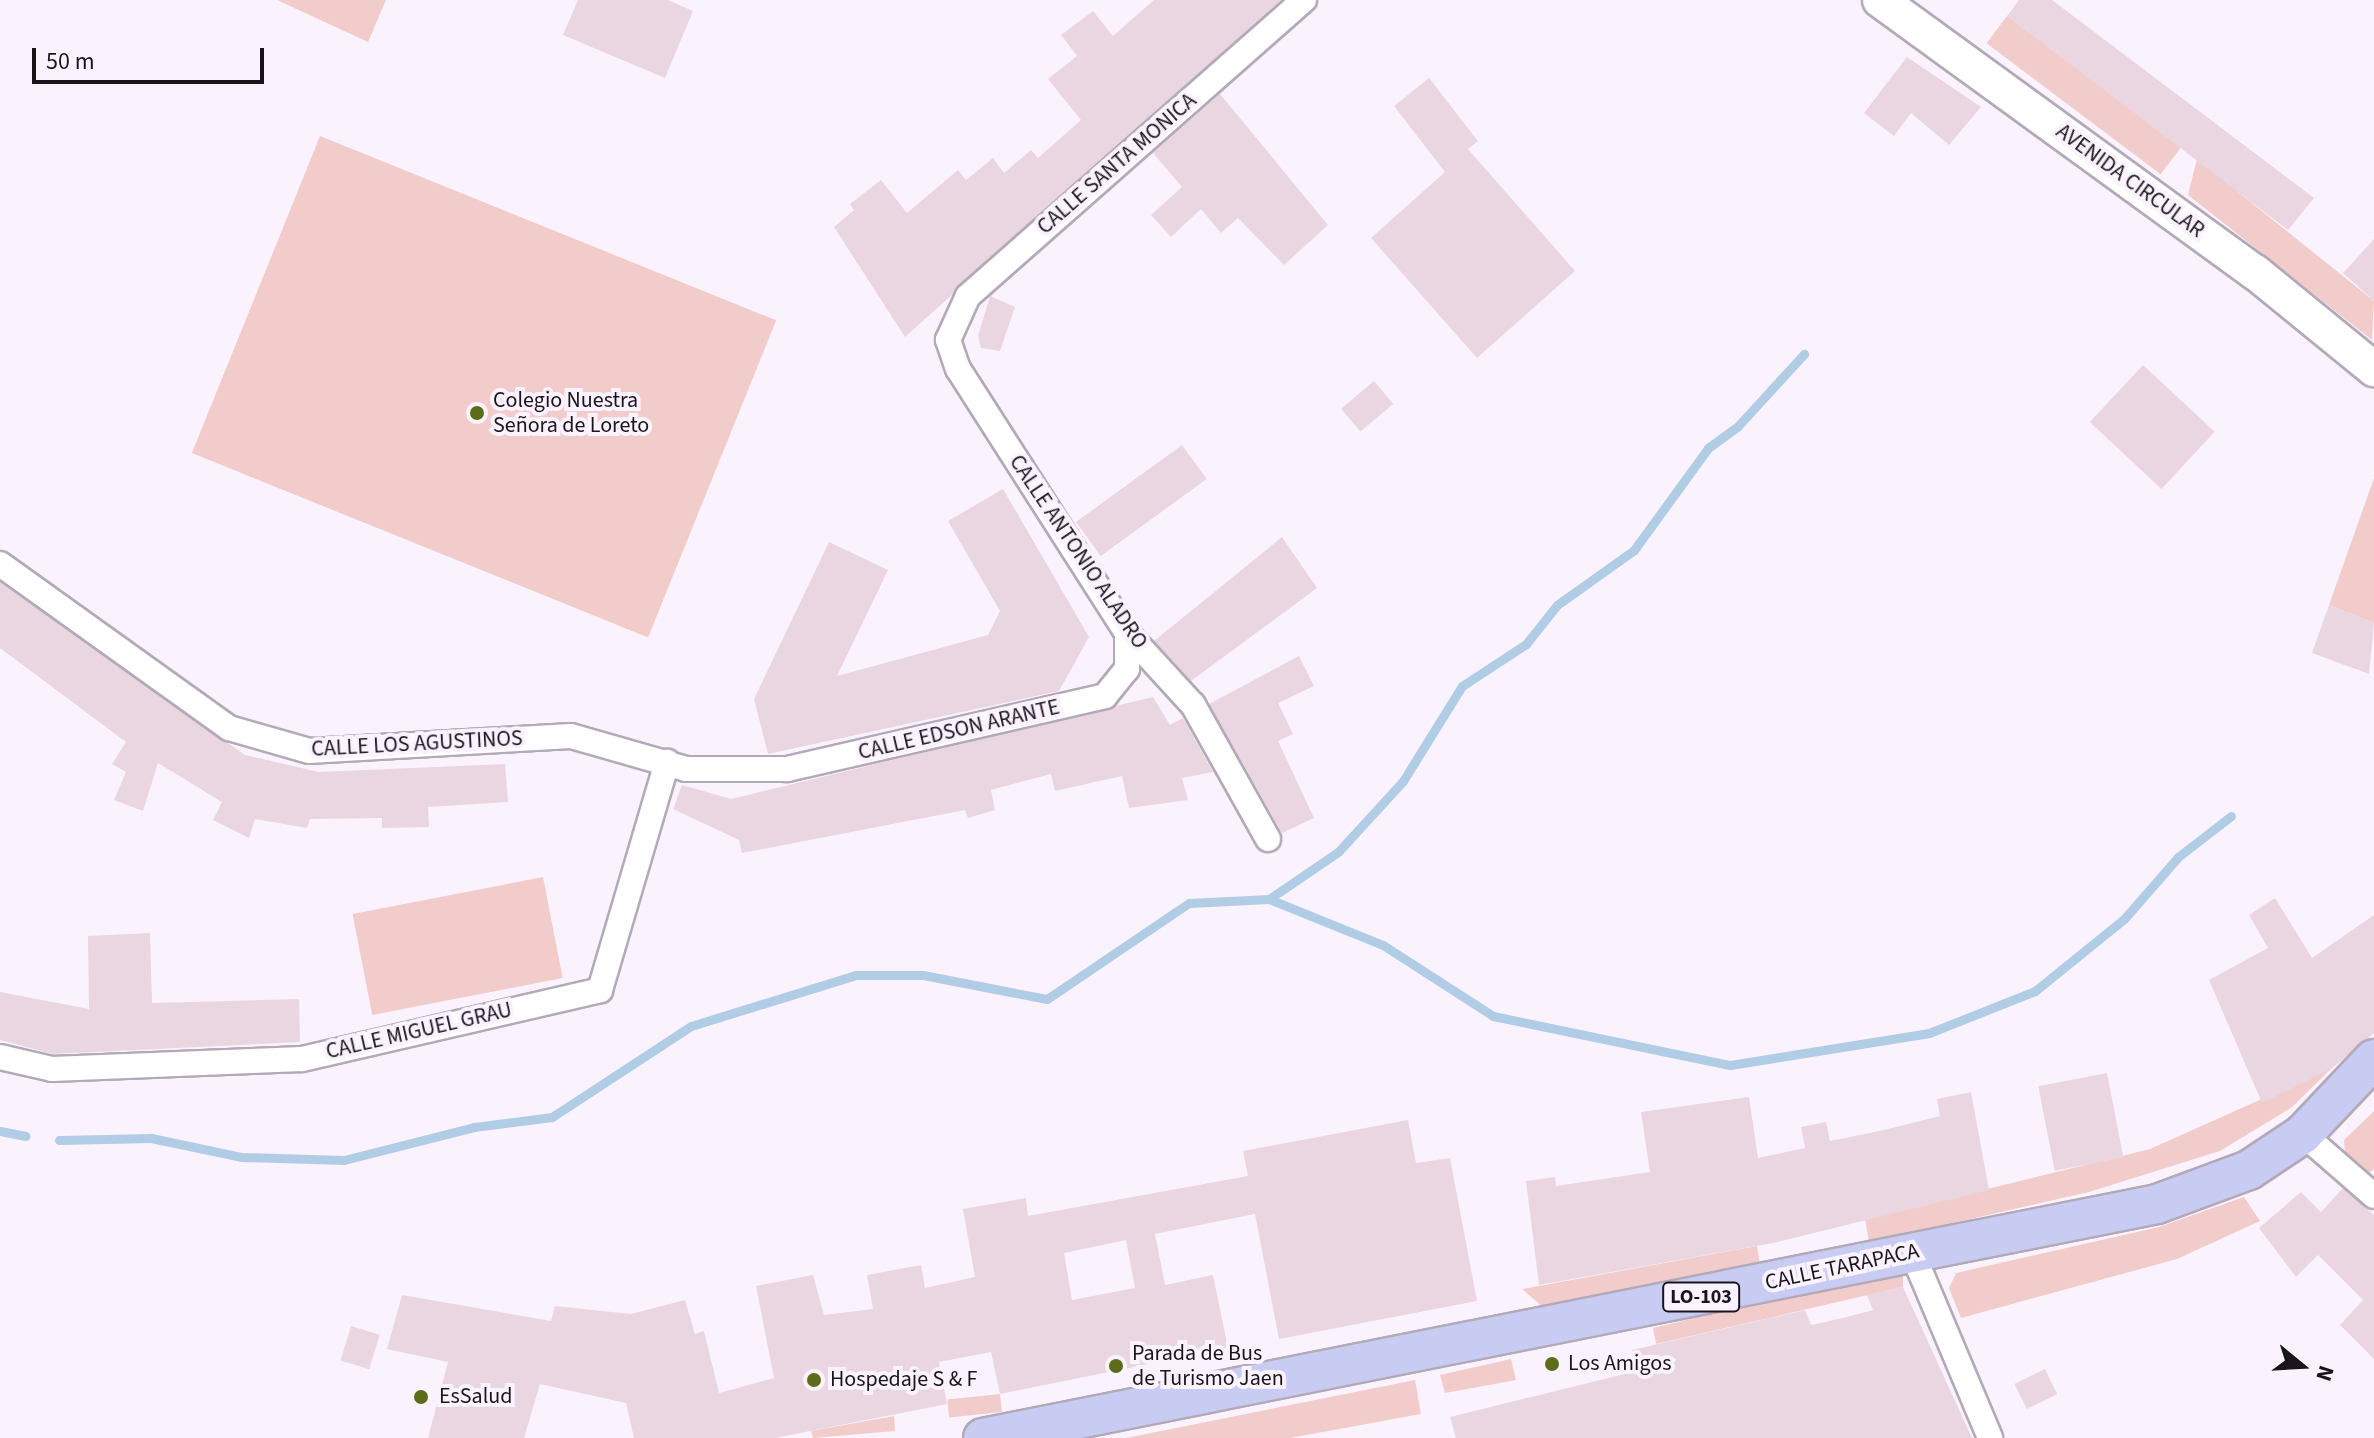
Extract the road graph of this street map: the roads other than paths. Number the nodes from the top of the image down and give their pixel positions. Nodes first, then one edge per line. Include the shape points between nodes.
1 (1304, 0) edge
2 (1880, 0) edge
3 (948, 340) joint
4 (2374, 369) edge
5 (0, 564) edge
6 (1127, 633) junction
7 (667, 762) junction
8 (742, 774) joint
9 (1268, 839) dead end
10 (0, 1057) edge
11 (2374, 1059) edge
12 (2303, 1134) junction
13 (2374, 1196) edge
14 (1912, 1252) junction
15 (983, 1438) edge
16 (1990, 1438) edge

1 - 3 street, CALLE SANTA MONICA via 968,296
2 - 4 street, AVENIDA CIRCULAR via 2255,272
3 - 6 street, CALLE ANTONIO ALADRO via 958,369
5 - 7 street, CALLE LOS AGUSTINOS via 229,728 266,744 309,751 571,736
6 - 8 street, CALLE EDSON ARANTE via 1127,669 1105,696
6 - 9 street, CALLE ANTONIO ALADRO via 1193,705
7 - 8 street, CALLE LOS AGUSTINOS
7 - 10 street, CALLE MIGUEL GRAU via 600,990 302,1059 52,1069
11 - 12 main road, CALLE TARAPACA / LO-103
12 - 13 street
12 - 14 main road, CALLE TARAPACA / LO-103 via 2249,1170 2157,1204
14 - 15 main road, CALLE TARAPACA / LO-103
14 - 16 street

